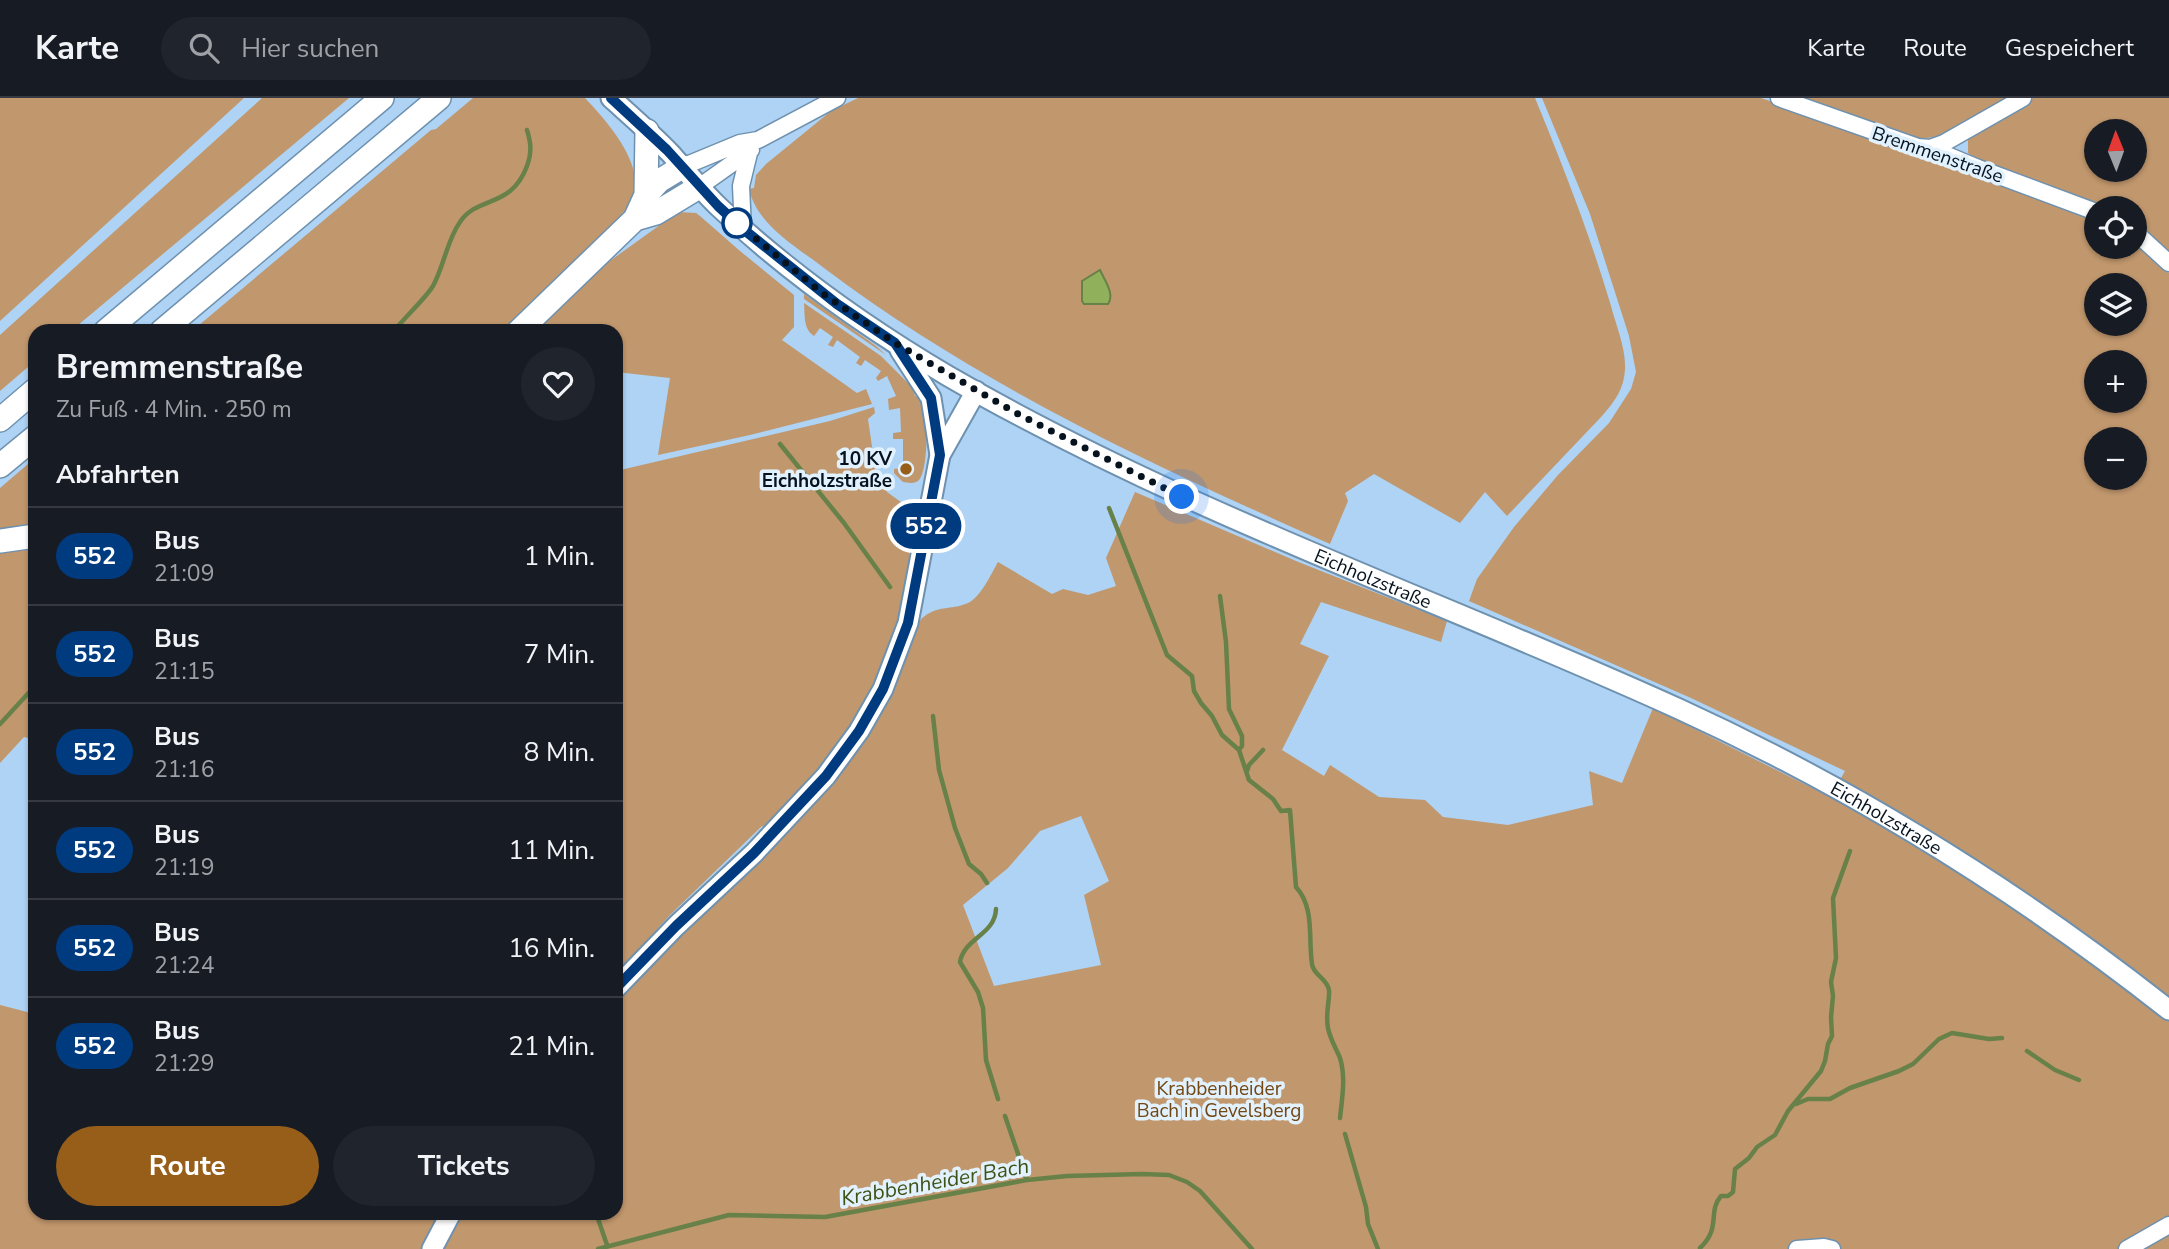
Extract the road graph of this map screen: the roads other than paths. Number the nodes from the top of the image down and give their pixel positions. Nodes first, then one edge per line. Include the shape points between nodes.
1 (382, 98) edge
2 (439, 98) edge
3 (611, 98) edge
4 (837, 98) edge
5 (1779, 98) edge
6 (2023, 98) edge
7 (647, 131) junction
8 (754, 147) junction
9 (1930, 148) junction
10 (682, 167) junction
11 (699, 187) junction
12 (646, 195) junction
13 (2084, 208) edge
14 (635, 219) junction
15 (743, 229) junction
16 (2147, 243) edge
17 (2169, 263) edge
18 (234, 270) junction
19 (114, 324) edge
20 (170, 324) edge
21 (187, 324) edge
22 (526, 324) edge
23 (895, 343) junction
24 (976, 391) junction
25 (28, 396) edge
26 (0, 420) edge
27 (28, 443) edge
28 (940, 455) junction
29 (0, 466) edge
30 (28, 537) edge
31 (0, 541) edge
32 (623, 981) edge
33 (2169, 1010) edge
34 (448, 1220) edge
35 (2169, 1225) edge
36 (432, 1249) edge
37 (1797, 1249) edge
38 (1832, 1249) edge
39 (2127, 1249) edge

1 - 19 highway
2 - 18 highway
3 - 7 main road, Eichholzstraße
4 - 8 street
5 - 9 street, Bremmenstraße
6 - 9 street
7 - 10 main road, Eichholzstraße
7 - 12 highway
8 - 10 street via 740,143
8 - 11 street
8 - 15 street via 741,186
9 - 13 street, Bremmenstraße
10 - 11 main road, Eichholzstraße
10 - 12 highway
11 - 14 highway via 656,213
11 - 15 main road, Eichholzstraße
12 - 14 highway
14 - 22 highway
15 - 23 main road, Eichholzstraße via 837,304
16 - 17 street
18 - 20 highway
18 - 21 highway
23 - 24 main road, Eichholzstraße
23 - 28 main road via 931,398
24 - 28 main road
24 - 33 main road, Eichholzstraße via 1162,488 1679,709 1793,766 2014,896
25 - 26 highway
27 - 29 highway
28 - 32 main road via 908,623 883,689 859,731 826,776 754,853
30 - 31 highway
34 - 36 main road
35 - 39 street
37 - 38 street

